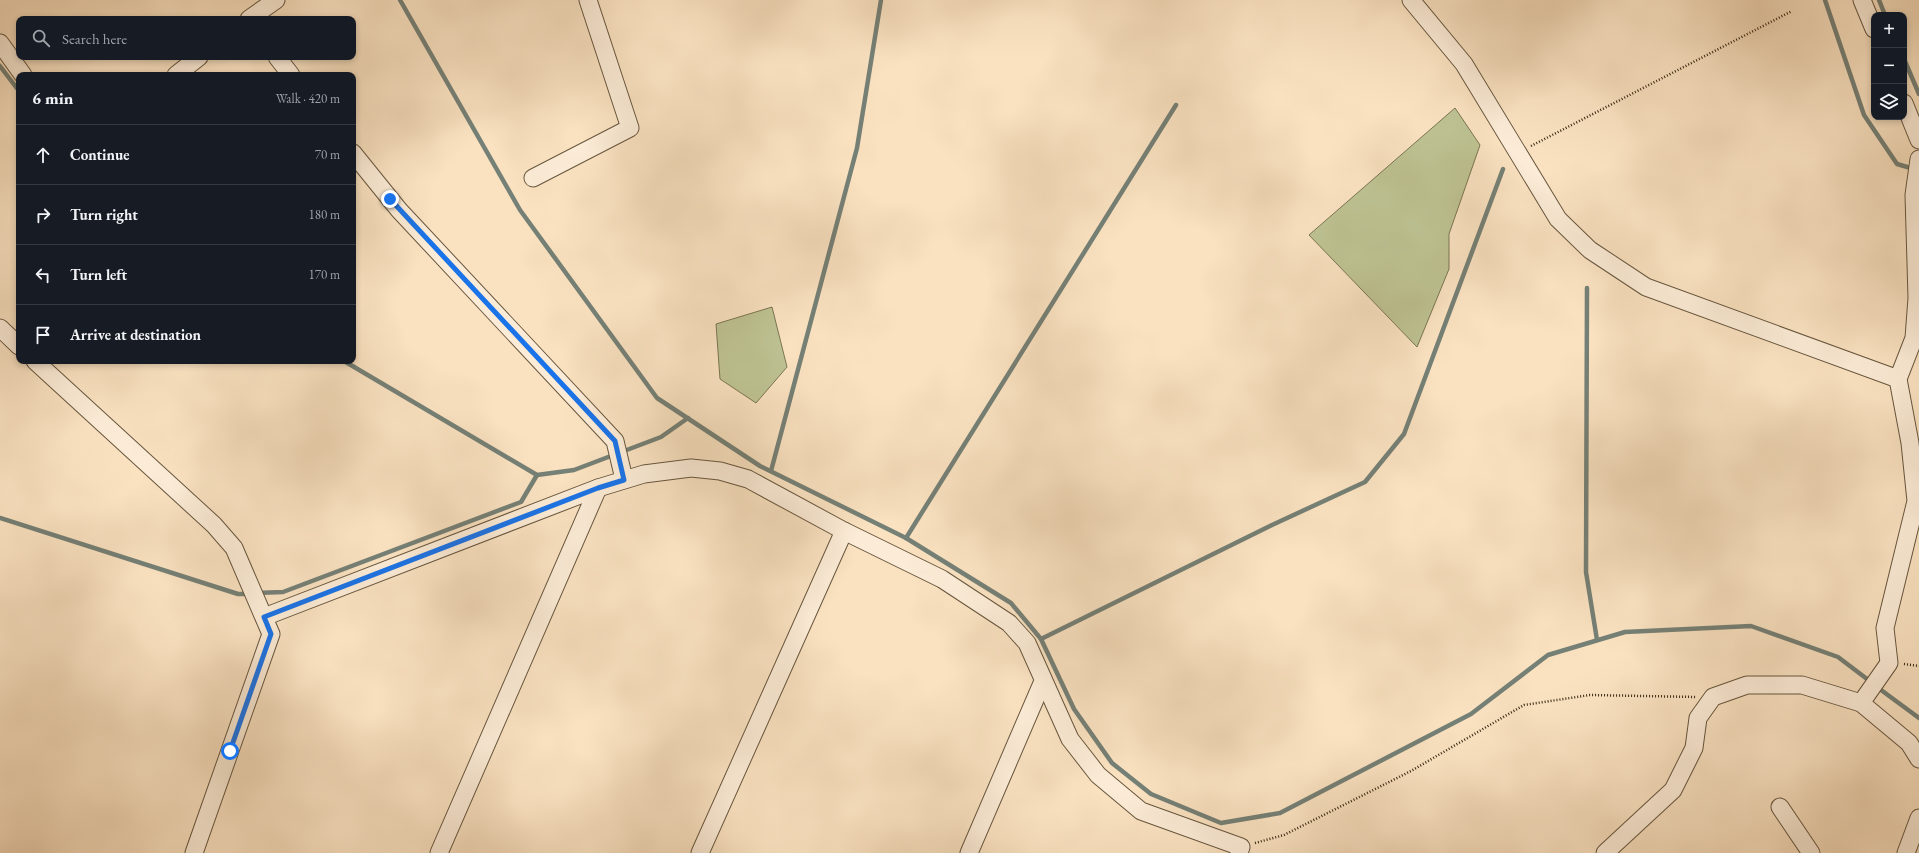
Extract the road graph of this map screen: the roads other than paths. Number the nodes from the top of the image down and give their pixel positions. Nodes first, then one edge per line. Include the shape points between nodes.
1 (276, 0) edge
2 (588, 0) edge
3 (1411, 0) edge
4 (1862, 0) edge
5 (253, 16) edge
6 (1871, 22) edge
7 (0, 43) edge
8 (196, 60) edge
9 (279, 60) edge
10 (22, 72) edge
11 (180, 72) edge
12 (289, 72) edge
13 (1907, 110) edge
14 (1919, 140) edge
15 (356, 157) edge
16 (1919, 159) edge
17 (533, 178) dead end
18 (0, 329) edge
19 (16, 343) edge
20 (38, 364) edge
21 (1898, 379) junction
22 (624, 480) junction
23 (598, 488) junction
24 (844, 531) junction
25 (264, 617) junction
26 (1043, 681) junction
27 (1861, 703) junction
28 (1919, 759) edge
29 (1780, 807) dead end
30 (1919, 818) edge
31 (1240, 850) edge
32 (194, 853) edge
33 (439, 853) edge
34 (700, 853) edge
35 (969, 853) edge
36 (1605, 853) edge
37 (1811, 853) edge
38 (1906, 853) edge

1 - 5 street
2 - 17 street via 630,128
3 - 21 street via 1464,64 1558,219 1590,250 1646,287
4 - 6 street
7 - 10 street
8 - 11 street
9 - 12 street
13 - 14 street
15 - 22 street via 399,210 615,441
16 - 21 street via 1914,195 1917,298 1914,338
18 - 19 street
20 - 25 street via 214,525 234,548
21 - 27 street via 1910,443 1916,501 1885,628 1889,663
22 - 23 street
22 - 24 street via 644,474 691,468 720,471 748,479
23 - 25 street
23 - 33 street
24 - 26 street via 942,579 1009,623 1027,643
24 - 34 street
25 - 32 street via 271,634
26 - 31 street via 1070,739 1098,775 1141,811
26 - 35 street
27 - 28 street via 1908,743
27 - 36 street via 1802,685 1747,685 1713,697 1698,718 1694,748 1673,790
29 - 37 street
30 - 38 street

